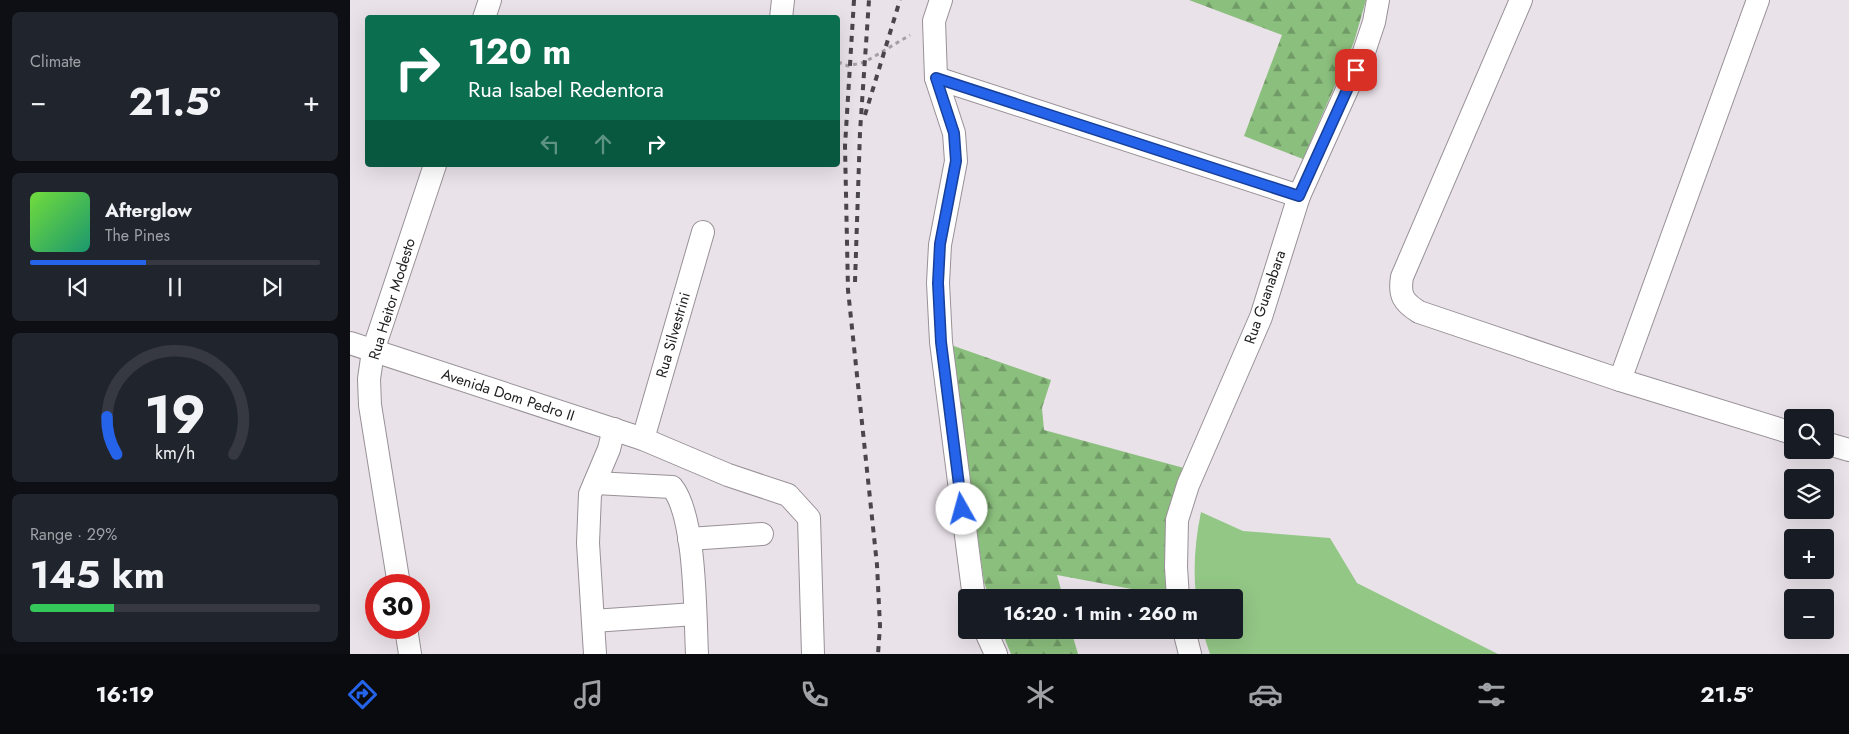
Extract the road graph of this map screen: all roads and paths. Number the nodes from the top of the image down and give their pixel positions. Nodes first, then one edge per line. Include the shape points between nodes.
1 (490, 0) edge
2 (783, 0) edge
3 (1378, 0) edge
4 (1520, 0) edge
5 (1758, 0) edge
6 (938, 10) edge
7 (485, 15) edge
8 (781, 15) edge
9 (840, 63) edge
10 (936, 78) junction
11 (434, 167) edge
12 (1299, 196) junction
13 (703, 232) dead end
14 (350, 343) edge
15 (373, 351) junction
16 (1620, 380) junction
17 (614, 429) junction
18 (1784, 431) edge
19 (643, 439) junction
20 (1834, 446) edge
21 (1849, 450) edge
22 (595, 483) junction
23 (762, 534) dead end
24 (690, 539) junction
25 (397, 574) edge
26 (973, 589) edge
27 (1177, 589) edge
28 (695, 614) junction
29 (593, 621) junction
30 (408, 639) edge
31 (989, 639) edge
32 (1186, 639) edge
33 (410, 654) edge
34 (595, 654) edge
35 (698, 654) edge
36 (813, 654) edge
37 (996, 654) edge
38 (1190, 654) edge

1 - 7 street
2 - 8 street
3 - 12 street, Rua Guanabara via 1364,52
4 - 16 street via 1402,277 1402,297 1418,312
5 - 16 street
6 - 9 path via 865,62 848,66
6 - 10 street
10 - 12 street
10 - 26 street via 954,133 956,161 940,244 938,283 941,342
11 - 15 street, Rua Heitor Modesto
12 - 27 street, Rua Guanabara via 1261,317 1188,486 1177,520
13 - 19 street, Rua Silvestrini
14 - 15 street, Avenida Dom Pedro II
15 - 17 street, Avenida Dom Pedro II
15 - 25 street, Rua Heitor Modesto via 370,405
16 - 18 street
17 - 19 street, Avenida Dom Pedro II
17 - 22 street
19 - 36 street, Avenida Dom Pedro II via 728,475 788,495 809,518
20 - 21 street
22 - 24 street via 672,487 679,496
22 - 29 street via 590,494 588,543
23 - 24 street
24 - 28 street
28 - 29 street
28 - 35 street
29 - 34 street
30 - 33 street
31 - 37 street
32 - 38 street

